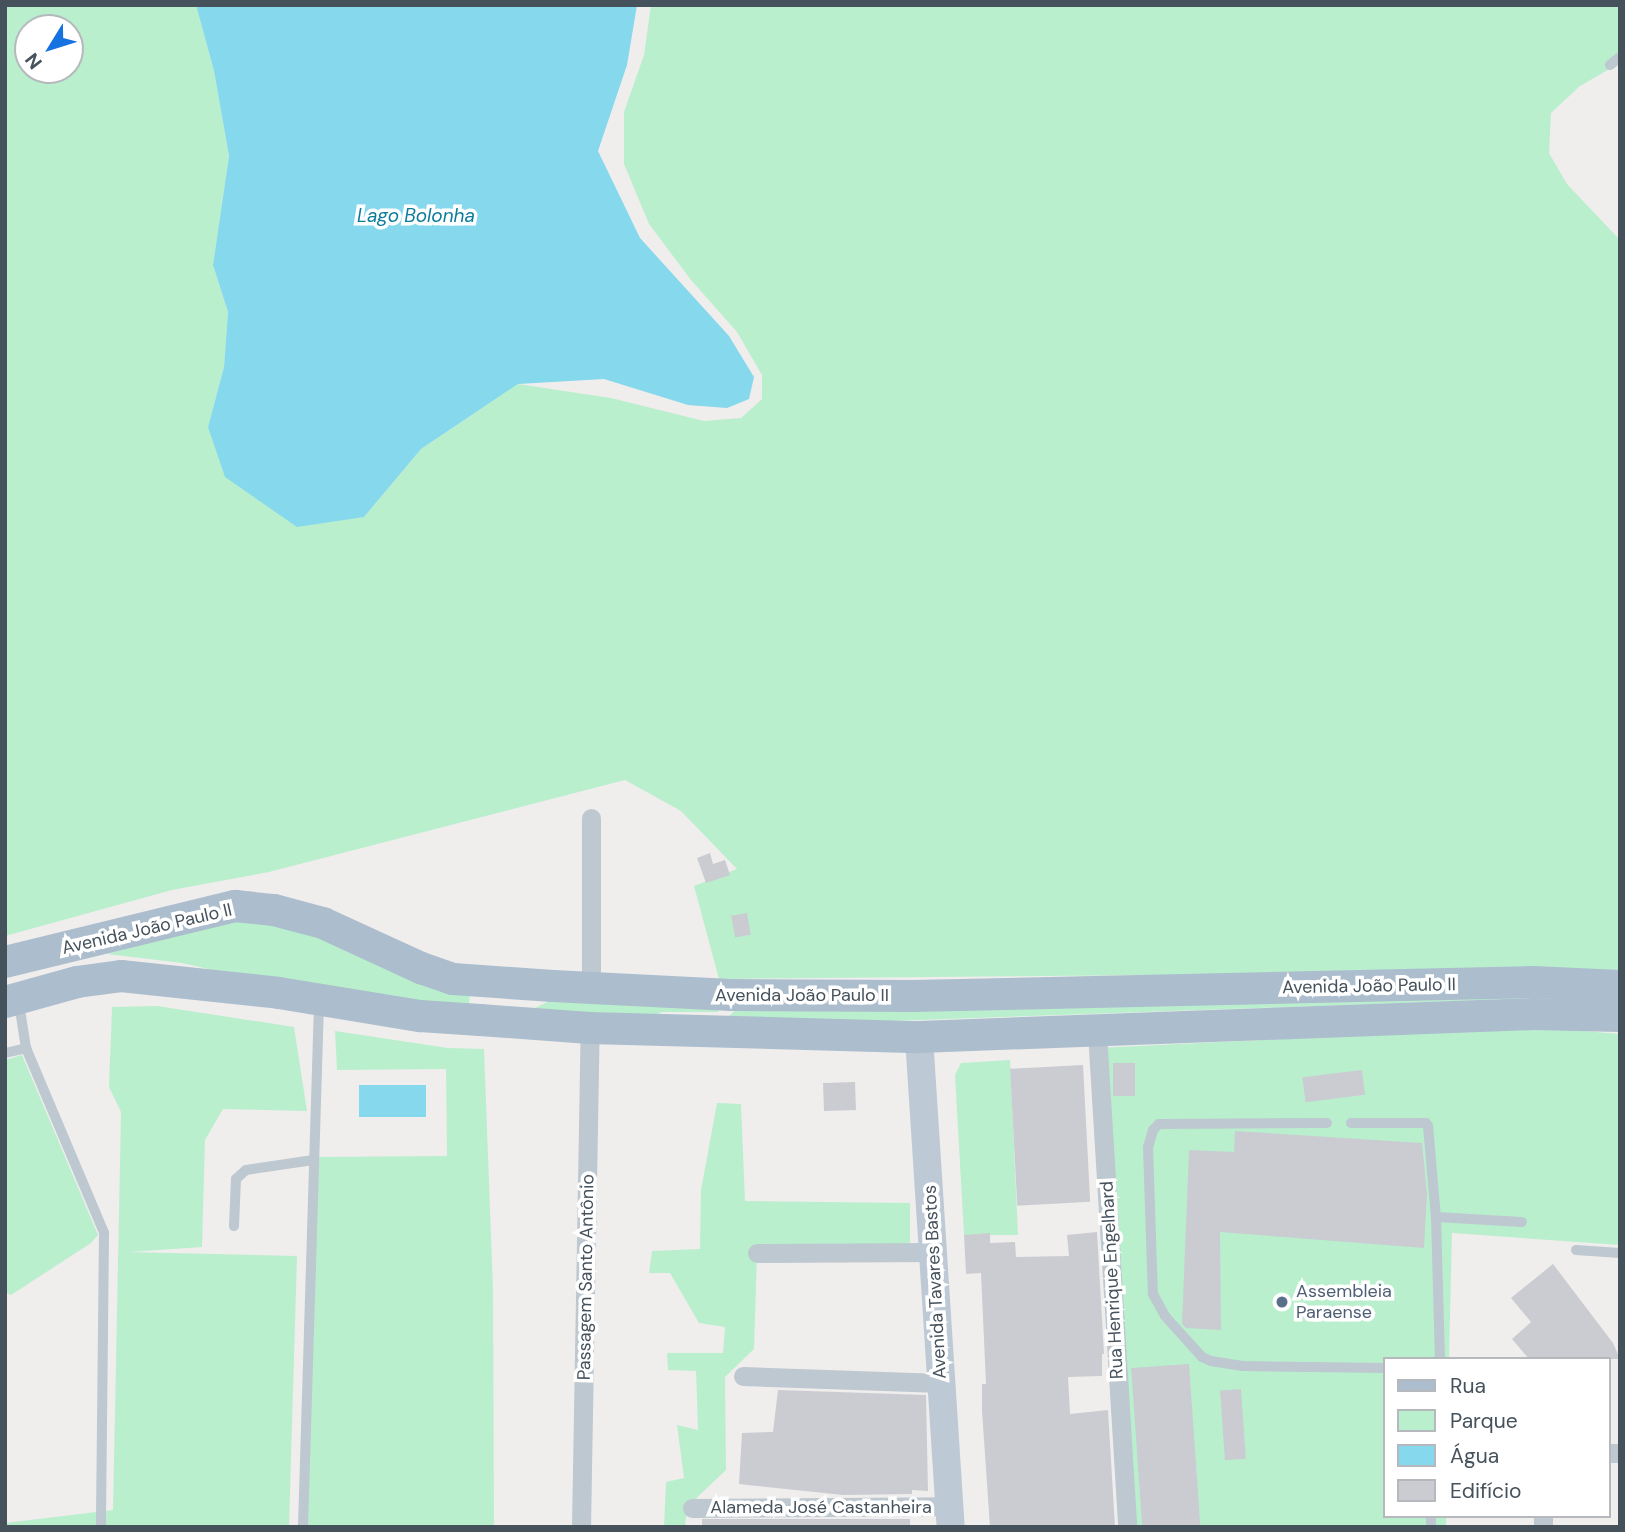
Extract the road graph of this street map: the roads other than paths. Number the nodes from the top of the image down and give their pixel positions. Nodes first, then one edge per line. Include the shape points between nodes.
1 (1620, 57) edge
2 (1610, 65) dead end
3 (591, 818) dead end
4 (5, 962) edge
5 (553, 986) junction
6 (1620, 986) edge
7 (591, 988) junction
8 (732, 995) junction
9 (320, 999) junction
10 (12, 1000) edge
11 (1620, 1016) edge
12 (480, 1020) junction
13 (590, 1028) junction
14 (658, 1029) junction
15 (1097, 1032) junction
16 (919, 1037) junction
17 (26, 1048) junction
18 (5, 1053) edge
19 (1327, 1123) dead end
20 (1351, 1123) dead end
21 (313, 1160) junction
22 (1436, 1217) junction
23 (1522, 1222) dead end
24 (234, 1226) dead end
25 (1576, 1250) dead end
26 (934, 1252) junction
27 (1620, 1253) edge
28 (757, 1254) dead end
29 (1440, 1357) edge
30 (1384, 1368) edge
31 (743, 1376) dead end
32 (941, 1383) junction
33 (692, 1508) dead end
34 (951, 1517) edge
35 (101, 1527) edge
36 (303, 1527) edge
37 (581, 1527) edge
38 (1126, 1527) edge

1 - 2 lane
3 - 7 street
4 - 5 main road, Avenida João Paulo II via 235,906 323,923 453,979
5 - 7 main road, Avenida João Paulo II
5 - 12 main road via 542,999 487,999 480,1008
6 - 8 main road, Avenida João Paulo II via 1534,982 913,996
7 - 8 main road, Avenida João Paulo II
8 - 14 main road via 732,1009 724,1017 670,1017
9 - 10 main road, Avenida João Paulo II via 121,976 77,982
9 - 12 main road, Avenida João Paulo II via 420,1016
9 - 21 lane
10 - 17 lane
11 - 15 main road, Avenida João Paulo II via 1534,1014
12 - 13 main road, Avenida João Paulo II
13 - 14 main road, Avenida João Paulo II
13 - 37 street, Passagem Santo Antônio
14 - 16 main road, Avenida João Paulo II
15 - 16 main road, Avenida João Paulo II
15 - 38 street, Rua Henrique Engelhard
16 - 26 main road, Avenida Tavares Bastos
17 - 18 lane
17 - 35 lane via 104,1233
19 - 30 lane via 1159,1124 1148,1147 1153,1294 1165,1316 1211,1361 1243,1366
20 - 22 lane via 1426,1123
21 - 24 lane via 246,1170 236,1178
21 - 36 lane
22 - 23 lane
22 - 29 lane
25 - 27 lane
26 - 28 street
26 - 32 main road, Avenida Tavares Bastos
31 - 32 street
32 - 34 main road, Avenida Tavares Bastos
33 - 34 street, Alameda José Castanheira

